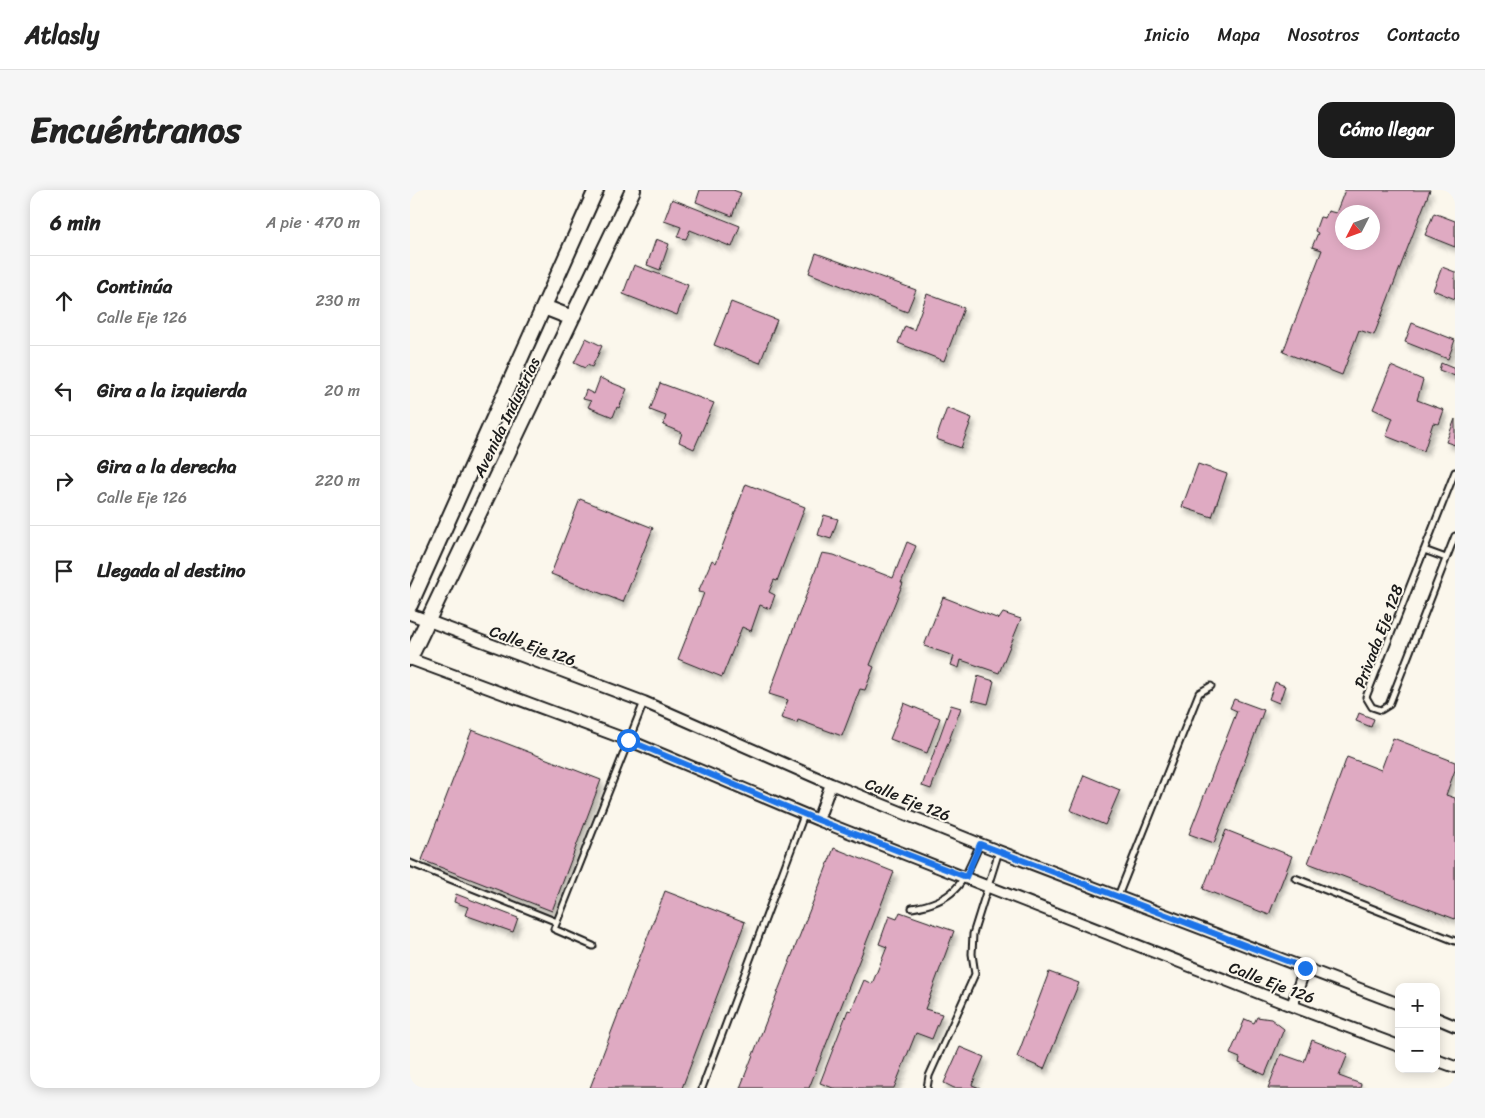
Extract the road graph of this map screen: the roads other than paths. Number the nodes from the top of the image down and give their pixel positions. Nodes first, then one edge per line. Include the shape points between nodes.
1 (596, 190) edge
2 (633, 190) edge
3 (544, 307) junction
4 (572, 318) junction
5 (1455, 472) edge
6 (1455, 536) edge
7 (1424, 550) junction
8 (1446, 558) junction
9 (410, 605) edge
10 (410, 614) edge
11 (428, 622) junction
12 (410, 658) edge
13 (1211, 686) dead end
14 (644, 702) junction
15 (628, 740) junction
16 (831, 784) junction
17 (804, 814) junction
18 (818, 820) junction
19 (980, 844) junction
20 (1000, 852) junction
21 (410, 863) edge
22 (966, 877) junction
23 (1296, 878) dead end
24 (988, 887) junction
25 (1118, 896) junction
26 (912, 908) dead end
27 (557, 922) junction
28 (1455, 941) edge
29 (593, 946) dead end
30 (1305, 968) junction
31 (1395, 1002) edge
32 (1292, 1006) junction
33 (1440, 1020) edge
34 (1455, 1026) edge
35 (1395, 1045) edge
36 (1440, 1061) edge
37 (1455, 1067) edge
38 (702, 1088) edge
39 (927, 1088) edge

1 - 3 main road, Avenida Industrias
2 - 4 main road, Avenida Industrias
3 - 4 main road
3 - 9 main road, Avenida Industrias
4 - 11 main road, Avenida Industrias
5 - 7 lane, Privada Eje 128
6 - 8 lane, Privada Eje 128
7 - 8 lane
7 - 8 lane, Privada Eje 128 via 1366,697 1372,706 1381,710 1389,705
10 - 11 street, Calle Eje 126
11 - 12 main road, Avenida Industrias
11 - 14 street, Calle Eje 126
12 - 15 street, Calle Eje 126
13 - 25 lane via 1199,692
14 - 15 lane
14 - 16 street, Calle Eje 126
15 - 17 street, Calle Eje 126
15 - 27 lane
16 - 18 street
16 - 19 street, Calle Eje 126
17 - 18 street, Calle Eje 126
17 - 38 lane
18 - 22 street, Calle Eje 126
19 - 20 street, Calle Eje 126
19 - 22 lane
20 - 24 lane
20 - 25 street, Calle Eje 126
21 - 27 lane
22 - 24 street, Calle Eje 126
22 - 26 lane via 956,890 928,905
23 - 28 lane
24 - 32 street, Calle Eje 126
24 - 39 lane via 974,934 975,974 929,1076
25 - 30 street, Calle Eje 126
27 - 29 lane via 554,928
30 - 31 street, Calle Eje 126
30 - 32 street
32 - 35 street, Calle Eje 126
33 - 34 street
36 - 37 street

